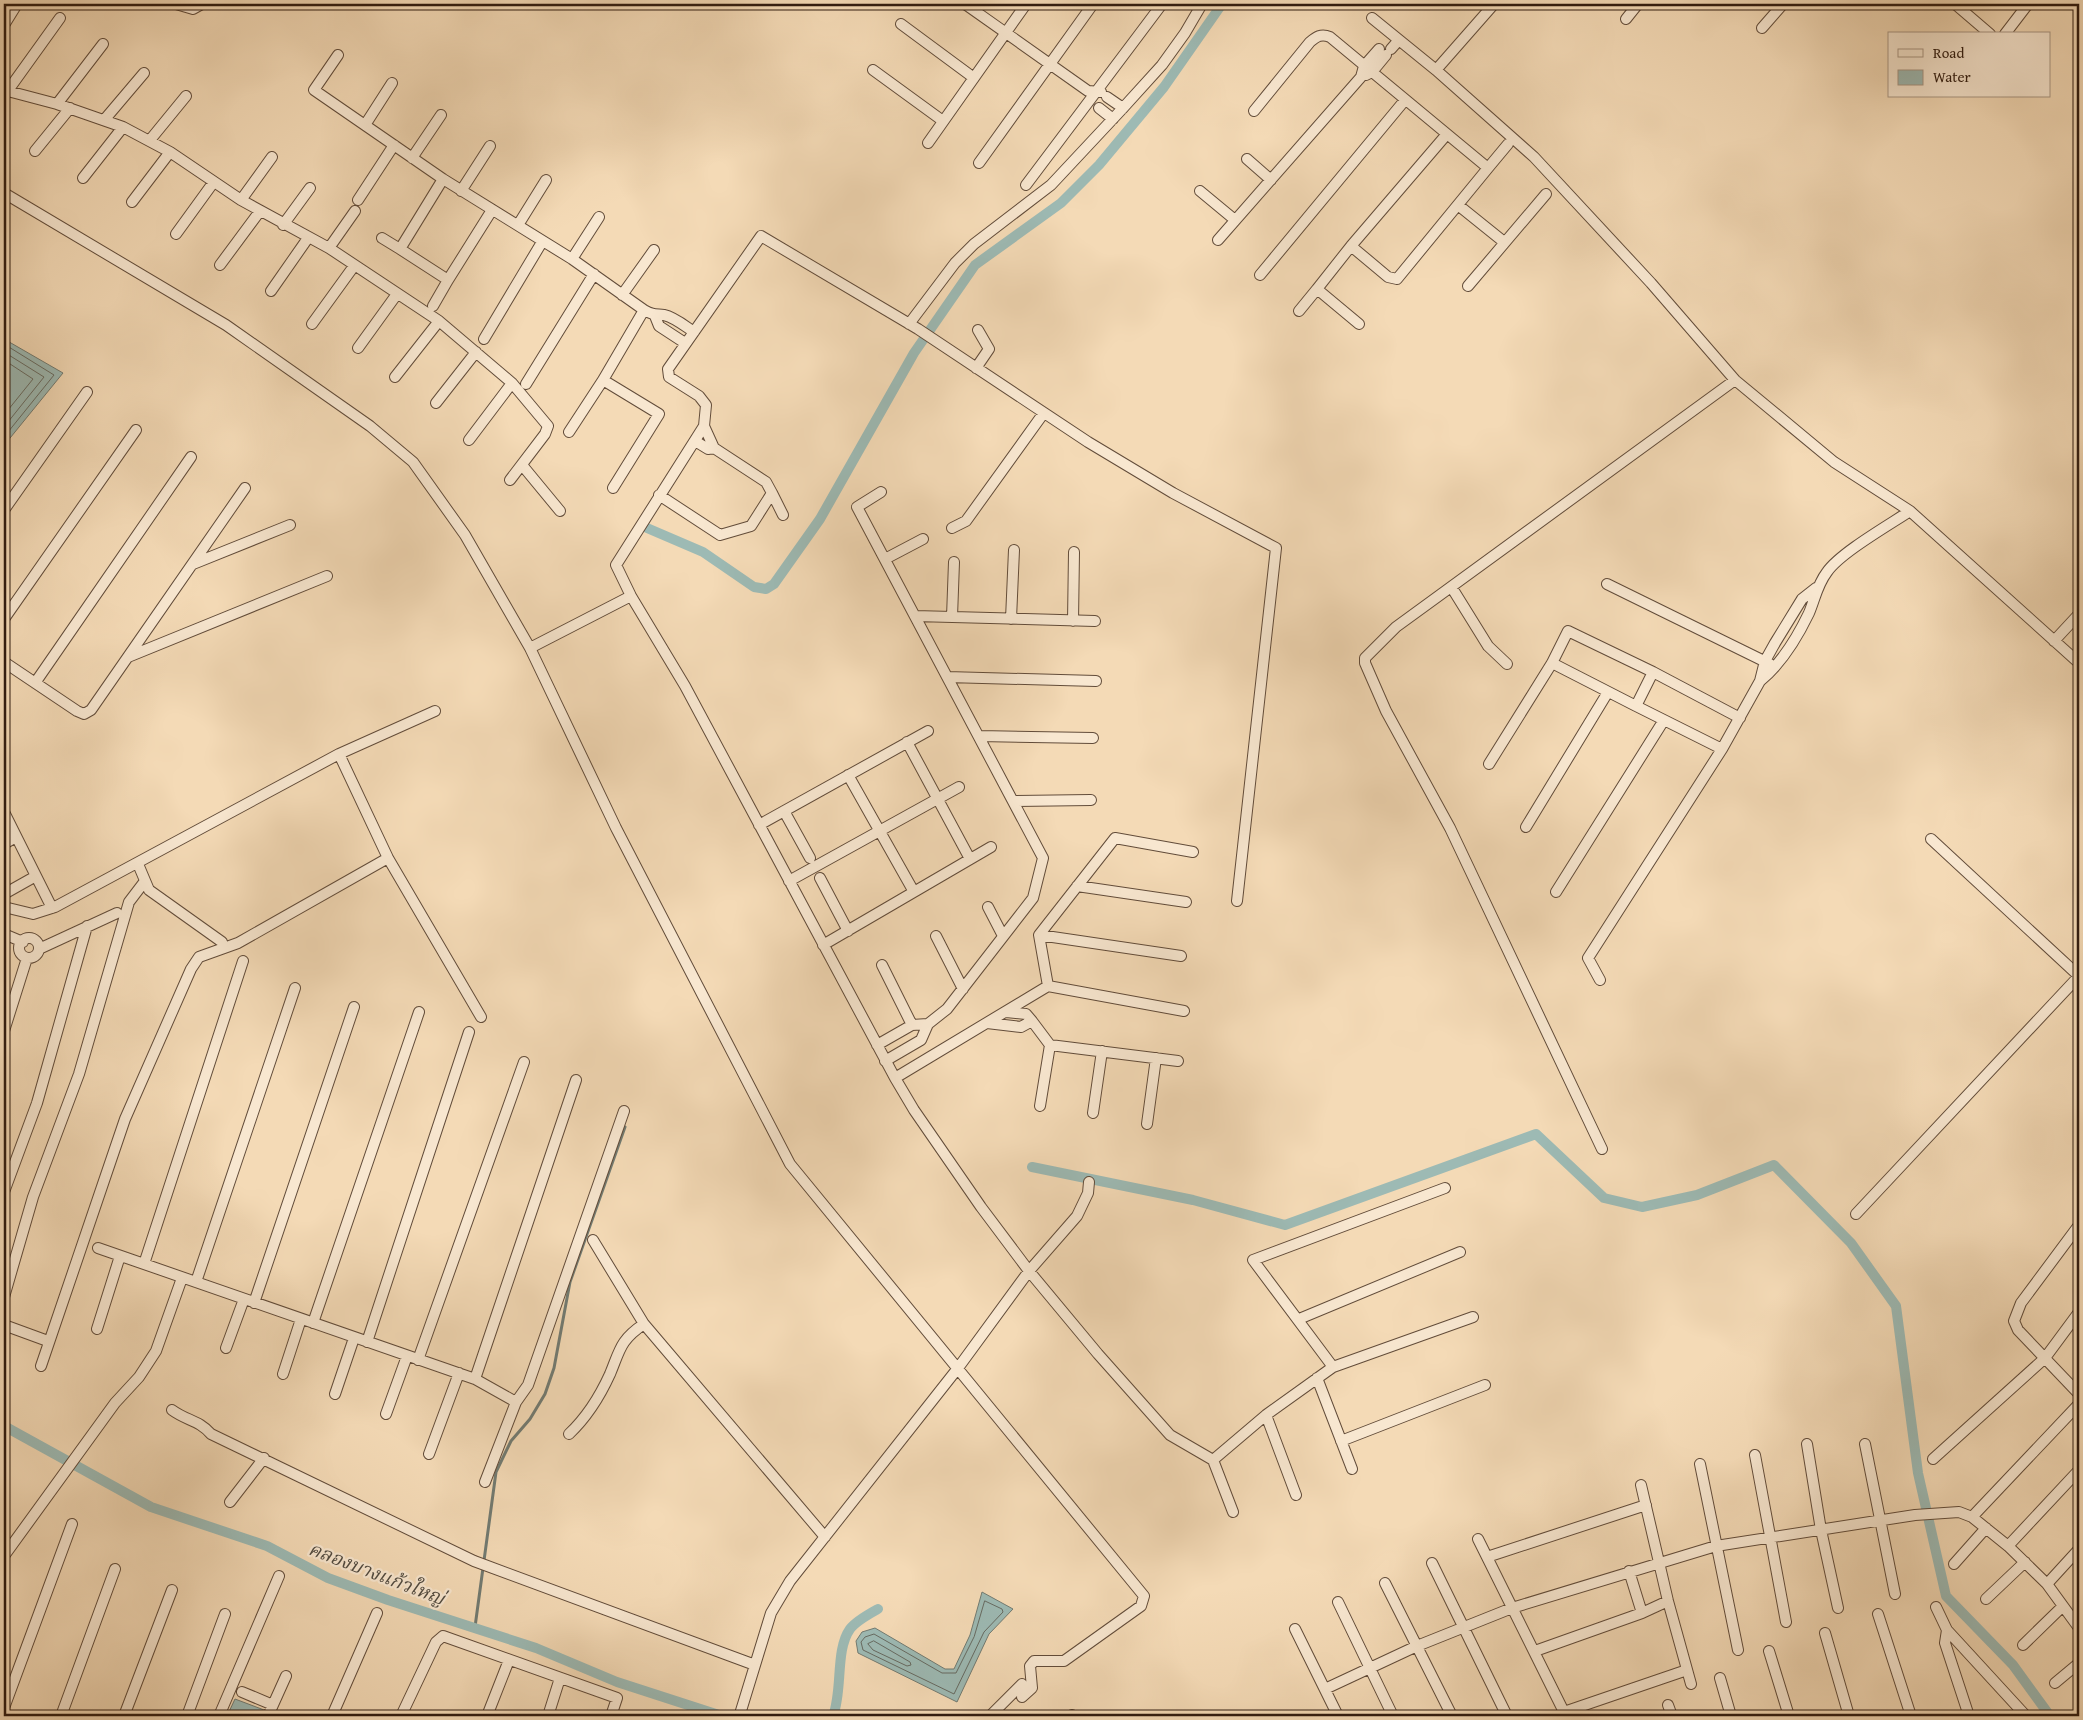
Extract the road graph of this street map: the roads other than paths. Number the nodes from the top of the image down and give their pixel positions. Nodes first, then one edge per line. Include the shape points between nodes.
1 (17, 4) edge
2 (176, 4) edge
3 (202, 4) edge
4 (965, 4) edge
5 (1026, 4) edge
6 (1093, 4) edge
7 (1162, 4) edge
8 (1202, 4) edge
9 (1494, 4) edge
10 (1638, 4) edge
11 (1783, 4) edge
12 (2028, 4) edge
13 (1960, 5) edge
14 (60, 18) dead end
15 (1372, 18) dead end
16 (1626, 19) dead end
17 (901, 24) dead end
18 (4, 25) edge
19 (1762, 28) dead end
20 (1988, 32) edge
21 (2007, 32) edge
22 (1005, 34) junction
23 (1394, 38) junction
24 (103, 44) dead end
25 (338, 55) dead end
26 (1049, 65) junction
27 (1368, 69) junction
28 (873, 70) dead end
29 (1436, 70) junction
30 (144, 73) dead end
31 (974, 78) junction
32 (392, 83) dead end
33 (6, 89) edge
34 (186, 96) dead end
35 (1097, 98) junction
36 (1405, 100) junction
37 (57, 104) junction
38 (70, 108) junction
39 (1123, 108) junction
40 (1254, 112) dead end
41 (441, 115) dead end
42 (105, 119) junction
43 (1113, 119) junction
44 (943, 121) junction
45 (365, 125) junction
46 (123, 127) junction
47 (1447, 134) junction
48 (150, 140) junction
49 (928, 143) dead end
50 (1508, 144) dead end
51 (394, 145) junction
52 (490, 146) dead end
53 (35, 151) dead end
54 (170, 152) junction
55 (272, 157) dead end
56 (412, 158) junction
57 (1247, 159) dead end
58 (978, 163) dead end
59 (1488, 168) junction
60 (83, 178) dead end
61 (443, 180) junction
62 (546, 180) dead end
63 (1271, 180) junction
64 (213, 183) junction
65 (1026, 185) dead end
66 (310, 188) dead end
67 (462, 191) junction
68 (1200, 191) dead end
69 (4, 193) edge
70 (1546, 194) dead end
71 (241, 200) junction
72 (358, 200) dead end
73 (132, 202) dead end
74 (1458, 205) junction
75 (492, 210) junction
76 (260, 211) junction
77 (355, 211) dead end
78 (599, 217) dead end
79 (1235, 220) junction
80 (283, 225) junction
81 (518, 225) junction
82 (176, 234) dead end
83 (308, 238) junction
84 (382, 238) dead end
85 (1218, 240) dead end
86 (542, 242) junction
87 (1504, 242) junction
88 (1351, 246) junction
89 (329, 248) junction
90 (400, 249) junction
91 (654, 250) dead end
92 (572, 259) junction
93 (220, 265) dead end
94 (354, 266) junction
95 (594, 274) junction
96 (1260, 275) dead end
97 (448, 280) junction
98 (1468, 286) dead end
99 (1317, 289) junction
100 (271, 291) dead end
101 (397, 294) junction
102 (622, 295) junction
103 (433, 306) dead end
104 (644, 310) junction
105 (1299, 312) dead end
106 (655, 316) junction
107 (439, 321) junction
108 (312, 324) dead end
109 (1359, 324) dead end
110 (913, 326) junction
111 (978, 330) dead end
112 (694, 332) junction
113 (484, 339) dead end
114 (686, 344) junction
115 (358, 348) dead end
116 (476, 352) junction
117 (976, 368) junction
118 (395, 377) dead end
119 (603, 380) junction
120 (1735, 380) junction
121 (512, 383) junction
122 (526, 384) dead end
123 (87, 392) dead end
124 (436, 403) dead end
125 (1043, 414) junction
126 (704, 426) junction
127 (136, 430) dead end
128 (569, 432) dead end
129 (469, 440) dead end
130 (695, 441) junction
131 (714, 448) junction
132 (191, 457) dead end
133 (522, 465) junction
134 (510, 480) dead end
135 (245, 488) dead end
136 (613, 488) dead end
137 (882, 492) dead end
138 (772, 493) junction
139 (659, 495) junction
140 (4, 510) edge
141 (560, 511) dead end
142 (1910, 511) junction
143 (783, 515) dead end
144 (290, 525) dead end
145 (952, 528) dead end
146 (923, 539) dead end
147 (1014, 550) dead end
148 (1074, 552) dead end
149 (885, 559) junction
150 (954, 562) dead end
151 (192, 564) junction
152 (327, 576) dead end
153 (1607, 584) dead end
154 (1452, 588) junction
155 (1816, 588) junction
156 (631, 596) junction
157 (2079, 614) edge
158 (915, 616) junction
159 (952, 617) junction
160 (1011, 619) junction
161 (4, 620) edge
162 (1073, 620) junction
163 (1095, 621) dead end
164 (2054, 641) junction
165 (530, 648) junction
166 (127, 657) junction
167 (1765, 661) junction
168 (4, 662) edge
169 (1552, 663) junction
170 (2079, 663) edge
171 (1507, 664) dead end
172 (1776, 668) junction
173 (1653, 672) junction
174 (947, 677) junction
175 (1096, 681) dead end
176 (1760, 681) junction
177 (35, 683) junction
178 (1608, 692) junction
179 (1636, 706) junction
180 (435, 711) dead end
181 (1740, 718) junction
182 (1664, 720) junction
183 (928, 731) dead end
184 (978, 736) junction
185 (1093, 738) dead end
186 (907, 742) junction
187 (1722, 749) junction
188 (339, 754) junction
189 (1490, 764) dead end
190 (848, 775) junction
191 (959, 787) dead end
192 (938, 799) junction
193 (1091, 800) dead end
194 (1013, 801) junction
195 (784, 811) junction
196 (4, 812) edge
197 (759, 825) junction
198 (1526, 827) dead end
199 (880, 831) junction
200 (16, 837) junction
201 (1931, 839) dead end
202 (4, 844) edge
203 (991, 846) dead end
204 (1193, 852) dead end
205 (388, 858) junction
206 (810, 858) dead end
207 (970, 859) junction
208 (138, 864) junction
209 (36, 876) junction
210 (820, 878) dead end
211 (145, 881) junction
212 (789, 881) junction
213 (1077, 886) junction
214 (914, 892) junction
215 (1556, 892) dead end
216 (4, 894) edge
217 (1237, 901) dead end
218 (1186, 902) dead end
219 (988, 907) dead end
220 (4, 908) edge
221 (52, 908) junction
222 (117, 913) dead end
223 (87, 926) junction
224 (848, 931) junction
225 (4, 934) edge
226 (1039, 935) junction
227 (936, 936) dead end
228 (1004, 936) junction
229 (22, 942) junction
230 (222, 942) dead end
231 (823, 945) junction
232 (39, 949) junction
233 (1181, 956) dead end
234 (27, 958) junction
235 (243, 961) dead end
236 (882, 965) dead end
237 (2079, 976) edge
238 (1600, 980) dead end
239 (1048, 986) junction
240 (295, 988) dead end
241 (963, 989) junction
242 (354, 1007) dead end
243 (1184, 1011) dead end
244 (419, 1012) dead end
245 (1006, 1012) junction
246 (481, 1017) dead end
247 (1032, 1021) junction
248 (987, 1023) junction
249 (928, 1024) junction
250 (912, 1025) junction
251 (4, 1031) edge
252 (470, 1032) dead end
253 (877, 1045) junction
254 (1050, 1045) junction
255 (1102, 1051) junction
256 (1156, 1058) junction
257 (1178, 1060) dead end
258 (885, 1061) junction
259 (524, 1062) dead end
260 (894, 1078) junction
261 (576, 1080) dead end
262 (1040, 1106) dead end
263 (624, 1111) dead end
264 (1093, 1113) dead end
265 (1146, 1124) dead end
266 (1602, 1149) dead end
267 (1090, 1182) dead end
268 (1445, 1188) dead end
269 (4, 1192) edge
270 (1856, 1214) dead end
271 (2079, 1225) edge
272 (593, 1240) dead end
273 (98, 1248) dead end
274 (1460, 1252) dead end
275 (120, 1256) junction
276 (144, 1264) junction
277 (1029, 1271) junction
278 (182, 1278) junction
279 (196, 1282) junction
280 (4, 1297) edge
281 (244, 1299) junction
282 (254, 1303) junction
283 (2079, 1312) edge
284 (1473, 1317) dead end
285 (301, 1319) junction
286 (1299, 1319) junction
287 (313, 1323) junction
288 (644, 1324) junction
289 (4, 1325) edge
290 (97, 1329) dead end
291 (354, 1338) junction
292 (45, 1340) dead end
293 (367, 1342) junction
294 (226, 1348) dead end
295 (407, 1356) junction
296 (2045, 1358) junction
297 (418, 1360) junction
298 (41, 1366) dead end
299 (1333, 1367) junction
300 (958, 1368) junction
301 (459, 1373) junction
302 (283, 1374) dead end
303 (474, 1378) junction
304 (1317, 1378) junction
305 (1486, 1385) dead end
306 (334, 1394) dead end
307 (2079, 1394) edge
308 (516, 1402) junction
309 (2079, 1404) edge
310 (172, 1410) dead end
311 (386, 1414) dead end
312 (1266, 1415) junction
313 (569, 1434) dead end
314 (1341, 1441) junction
315 (1807, 1444) dead end
316 (1865, 1444) dead end
317 (429, 1454) dead end
318 (1755, 1455) dead end
319 (264, 1458) junction
320 (1933, 1458) dead end
321 (1213, 1460) junction
322 (1700, 1464) dead end
323 (1352, 1469) dead end
324 (2079, 1470) edge
325 (485, 1482) dead end
326 (1641, 1485) dead end
327 (1296, 1495) dead end
328 (230, 1502) dead end
329 (1646, 1505) junction
330 (1233, 1512) dead end
331 (1972, 1517) junction
332 (1879, 1522) junction
333 (72, 1524) dead end
334 (1986, 1528) junction
335 (1821, 1530) junction
336 (825, 1537) junction
337 (1768, 1537) junction
338 (1478, 1539) dead end
339 (1716, 1546) junction
340 (2008, 1546) junction
341 (2079, 1549) edge
342 (4, 1556) edge
343 (1487, 1557) junction
344 (1659, 1562) junction
345 (2025, 1562) junction
346 (1432, 1563) dead end
347 (1954, 1564) dead end
348 (115, 1569) dead end
349 (1629, 1571) junction
350 (279, 1576) dead end
351 (1385, 1583) dead end
352 (2047, 1584) junction
353 (172, 1590) dead end
354 (1894, 1594) dead end
355 (1986, 1599) dead end
356 (1668, 1601) junction
357 (1338, 1602) dead end
358 (2063, 1606) junction
359 (1936, 1607) dead end
360 (1512, 1608) junction
361 (1838, 1608) dead end
362 (377, 1613) dead end
363 (1642, 1613) junction
364 (225, 1614) dead end
365 (1878, 1614) dead end
366 (1786, 1622) dead end
367 (1465, 1627) junction
368 (2079, 1627) edge
369 (1295, 1629) dead end
370 (1948, 1630) junction
371 (1825, 1633) dead end
372 (1417, 1646) junction
373 (2022, 1646) dead end
374 (1738, 1650) dead end
375 (1535, 1651) junction
376 (1769, 1651) dead end
377 (509, 1660) junction
378 (2079, 1663) edge
379 (754, 1665) junction
380 (1370, 1668) junction
381 (1687, 1670) junction
382 (286, 1676) dead end
383 (560, 1678) junction
384 (1720, 1678) dead end
385 (2055, 1683) dead end
386 (1022, 1684) dead end
387 (1691, 1684) dead end
388 (1325, 1689) junction
389 (242, 1692) dead end
390 (1022, 1697) dead end
391 (1668, 1705) dead end
392 (273, 1706) junction
393 (4, 1708) edge
394 (740, 1714) dead end
395 (1565, 1714) edge
396 (61, 1716) edge
397 (124, 1716) edge
398 (187, 1716) edge
399 (219, 1716) edge
400 (268, 1716) edge
401 (332, 1716) edge
402 (401, 1716) edge
403 (487, 1716) edge
404 (548, 1716) edge
405 (611, 1716) edge
406 (990, 1716) edge
407 (1338, 1716) edge
408 (1393, 1716) edge
409 (1452, 1716) edge
410 (1507, 1716) edge
411 (1672, 1716) edge
412 (1731, 1716) edge
413 (1789, 1716) edge
414 (1850, 1716) edge
415 (1911, 1716) edge
416 (1969, 1716) edge
417 (2026, 1716) edge

1 - 18 street
2 - 3 street via 193,9
4 - 22 street
5 - 22 street
6 - 26 street
7 - 35 street
8 - 39 street via 1162,66
9 - 29 street
10 - 16 street
11 - 19 street
12 - 21 street
13 - 20 street
14 - 33 street
15 - 23 street
17 - 31 street
22 - 26 street
22 - 31 street
23 - 27 street
23 - 29 street
24 - 37 street
25 - 45 street via 314,90
26 - 35 street
26 - 58 street
27 - 36 street
27 - 40 street via 1330,37 1318,36
27 - 63 street
28 - 44 street
29 - 120 street via 1518,141 1554,178
30 - 42 street
31 - 44 street
32 - 45 street
33 - 37 street
34 - 48 street
35 - 39 street
35 - 43 street
35 - 65 street
36 - 47 street
36 - 96 street
37 - 38 street
38 - 42 street
38 - 53 street
39 - 43 street
41 - 56 street
42 - 46 street
43 - 110 street via 1051,185 974,244 955,263
44 - 49 street
45 - 51 street
46 - 48 street
46 - 60 street
47 - 59 street
47 - 88 street
48 - 54 street
50 - 59 street
51 - 56 street
51 - 72 street
52 - 67 street
54 - 64 street
54 - 73 street
55 - 71 street
56 - 61 street
57 - 63 street
59 - 74 street
61 - 67 street
61 - 90 street
62 - 81 street
63 - 79 street
64 - 71 street
64 - 82 street
66 - 80 street
67 - 75 street
68 - 79 street
69 - 165 street via 226,325 393,443 413,462 465,535
70 - 87 street
71 - 76 street
74 - 87 street
74 - 88 street via 1397,279 1388,278
75 - 81 street
75 - 97 street
76 - 80 street
76 - 93 street
77 - 89 street
78 - 92 street
79 - 85 street
80 - 83 street
81 - 86 street
83 - 89 street
83 - 100 street
84 - 90 street
86 - 92 street
86 - 113 street
87 - 98 street
88 - 99 street
89 - 94 street
90 - 97 street
91 - 102 street
92 - 95 street
94 - 101 street
94 - 108 street
95 - 102 street
95 - 122 street
97 - 103 street
99 - 105 street
99 - 109 street
101 - 107 street
101 - 115 street
102 - 104 street
104 - 106 street
104 - 119 street
106 - 112 street via 664,315
106 - 114 street via 659,326
107 - 116 street
107 - 118 street
110 - 112 street via 761,236
110 - 117 street
111 - 117 street via 989,349
112 - 114 street
114 - 126 street via 668,369 669,377 699,396 706,405
116 - 121 street
116 - 124 street
117 - 125 street
119 - 128 street
119 - 136 street via 659,414
120 - 142 street via 1834,462
120 - 154 street
121 - 129 street
121 - 133 street via 548,426
123 - 140 street
125 - 145 street via 966,522
125 - 217 street via 1173,493 1276,548
126 - 130 street
126 - 131 street
127 - 161 street
130 - 131 street via 708,449
130 - 139 street
131 - 138 street via 766,482
132 - 177 street
133 - 134 street
133 - 141 street
135 - 151 street
137 - 149 street via 857,507
138 - 139 street via 751,526 720,534
138 - 143 street
139 - 156 street via 616,565
142 - 155 street via 1828,569
142 - 164 street
144 - 151 street
146 - 149 street
147 - 160 street
148 - 162 street
149 - 158 street
150 - 159 street
151 - 166 street
152 - 166 street
153 - 167 street
154 - 171 street via 1488,646
154 - 266 street via 1396,627 1368,653 1364,663 1386,711 1450,828
155 - 167 street via 1802,598
155 - 172 street via 1809,613
156 - 165 street
156 - 197 street
157 - 164 street
158 - 159 street
158 - 174 street
159 - 160 street
160 - 162 street
162 - 163 street
164 - 170 street
165 - 300 street via 616,828 786,1158
166 - 177 street via 91,710 84,714
167 - 172 street
167 - 176 street
168 - 177 street
169 - 173 street via 1568,631
169 - 178 street
169 - 189 street
172 - 176 street
173 - 179 street
173 - 181 street
174 - 175 street
174 - 184 street
176 - 181 street
178 - 179 street
178 - 198 street
179 - 182 street
180 - 188 street
181 - 187 street
182 - 187 street
182 - 215 street
183 - 186 street
184 - 185 street
184 - 194 street
186 - 190 street
186 - 192 street
187 - 238 street via 1588,958
188 - 205 street
188 - 208 street
190 - 195 street
190 - 199 street
191 - 192 street
192 - 199 street
192 - 207 street
193 - 194 street
194 - 228 street via 1043,858 1033,898
195 - 197 street
195 - 206 street
196 - 200 street
197 - 212 street
199 - 212 street
199 - 214 street
200 - 202 street
200 - 209 street
201 - 237 street
203 - 207 street
204 - 213 street via 1114,838
205 - 246 street
205 - 298 street via 238,944 199,957 190,969 125,1119
207 - 214 street
208 - 211 street
208 - 221 street
209 - 216 street
209 - 221 street
210 - 224 street
211 - 230 street via 149,890
211 - 280 street via 128,902 79,1074 33,1197
212 - 231 street
213 - 218 street
213 - 226 street
214 - 224 street
219 - 228 street
220 - 221 street via 32,914
222 - 223 street
223 - 232 street
223 - 269 street via 37,1103
224 - 231 street
225 - 229 street
226 - 233 street
226 - 239 street
227 - 241 street
228 - 241 street
229 - 232 street via 35,940
229 - 234 street via 21,952
231 - 253 street
232 - 234 street via 34,957
234 - 251 street
235 - 276 street
236 - 250 street
237 - 270 street
239 - 243 street
239 - 245 street
240 - 279 street
241 - 249 street via 947,1009
242 - 282 street
244 - 287 street
245 - 247 street via 1026,1014
245 - 248 street
247 - 248 street via 1021,1027
247 - 254 street
248 - 260 street
249 - 250 street
249 - 258 street via 920,1040
250 - 253 street
252 - 293 street
253 - 258 street
254 - 255 street
254 - 262 street
255 - 256 street
255 - 264 street
256 - 257 street
256 - 265 street
258 - 260 street
259 - 297 street
260 - 277 street via 970,1192
261 - 303 street
263 - 308 street via 528,1385
267 - 277 street via 1077,1216
268 - 286 street via 1253,1260
271 - 296 street via 2014,1321 2018,1330
272 - 288 street
273 - 275 street
274 - 286 street
275 - 276 street
275 - 290 street
276 - 278 street
277 - 300 street
277 - 321 street via 1170,1435
278 - 279 street
278 - 342 street via 156,1351
279 - 281 street
281 - 282 street
281 - 294 street
282 - 285 street
283 - 296 street
284 - 299 street
285 - 287 street
285 - 302 street
286 - 299 street
287 - 291 street
288 - 313 street via 623,1340 594,1405
288 - 336 street
289 - 292 street
291 - 293 street
291 - 306 street
293 - 295 street
295 - 297 street
295 - 311 street
296 - 307 street
296 - 320 street
297 - 301 street
299 - 304 street
300 - 336 street
300 - 390 street via 1144,1596 1141,1606 1064,1662 1034,1661 1030,1666 1032,1688
301 - 303 street
301 - 317 street
303 - 308 street
304 - 312 street
304 - 314 street
305 - 314 street
308 - 325 street
309 - 331 street
310 - 319 street via 205,1426 211,1434
312 - 321 street
312 - 327 street
314 - 323 street
315 - 335 street
316 - 332 street
318 - 337 street
319 - 328 street
319 - 379 street via 474,1561
321 - 330 street
322 - 339 street
324 - 340 street
326 - 329 street
329 - 343 street
329 - 344 street
331 - 332 street via 1959,1512 1943,1512
331 - 334 street
332 - 335 street
332 - 354 street
333 - 393 street
334 - 340 street
334 - 347 street
335 - 337 street
335 - 361 street
336 - 379 street via 779,1598
337 - 339 street
337 - 366 street
338 - 343 street
339 - 344 street
339 - 374 street
340 - 345 street
341 - 352 street
343 - 360 street
344 - 349 street
344 - 356 street
345 - 352 street
345 - 355 street
346 - 367 street
348 - 396 street
349 - 360 street
349 - 363 street
350 - 399 street
351 - 372 street
352 - 358 street
353 - 397 street
356 - 363 street
356 - 381 street
357 - 380 street
358 - 368 street
358 - 373 street
359 - 370 street
360 - 367 street
360 - 375 street
362 - 401 street
363 - 375 street
364 - 398 street
365 - 415 street
367 - 372 street
367 - 410 street
369 - 388 street
370 - 416 street via 1945,1643
370 - 417 street
371 - 414 street
372 - 380 street
372 - 409 street
375 - 395 street
376 - 413 street
377 - 383 street
377 - 402 street via 443,1636 436,1642
377 - 403 street
378 - 385 street
379 - 394 street
380 - 388 street
380 - 408 street
381 - 387 street
381 - 395 street
382 - 392 street
383 - 404 street
383 - 405 street via 617,1698
384 - 412 street
386 - 406 street
388 - 407 street
389 - 392 street
391 - 411 street
392 - 400 street

